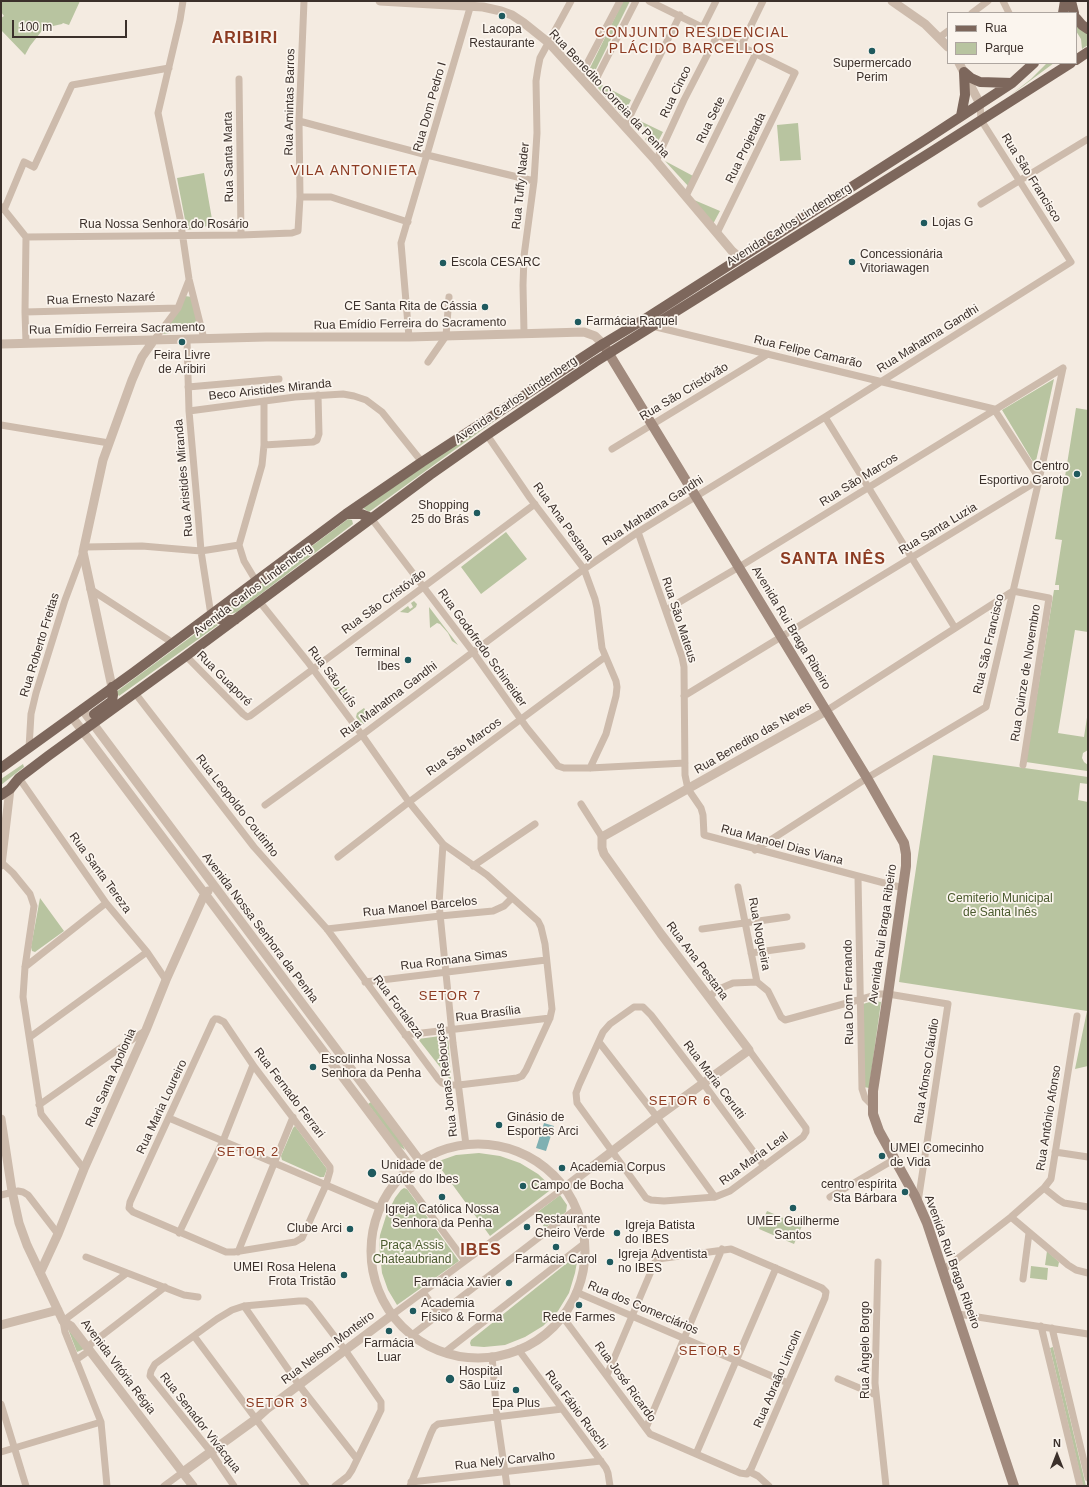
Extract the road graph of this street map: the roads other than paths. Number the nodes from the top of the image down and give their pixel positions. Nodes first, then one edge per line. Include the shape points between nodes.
1 (183, 1) edge
2 (304, 1) edge
3 (380, 1) edge
4 (571, 1) edge
5 (620, 1) edge
6 (636, 1) edge
7 (649, 1) edge
8 (716, 1) edge
9 (763, 1) edge
10 (892, 1) edge
11 (988, 1) edge
12 (1003, 1) edge
13 (1065, 1) edge
14 (1071, 1) edge
15 (471, 4) edge
16 (666, 4) edge
17 (973, 12) edge
18 (1008, 12) edge
19 (1063, 12) edge
20 (1074, 12) edge
21 (680, 15) junction
22 (1077, 19) edge
23 (704, 27) junction
24 (1088, 29) edge
25 (947, 32) edge
26 (718, 34) junction
27 (940, 37) junction
28 (549, 43) junction
29 (741, 46) junction
30 (947, 46) edge
31 (1088, 52) edge
32 (756, 53) junction
33 (1077, 59) edge
34 (1033, 64) edge
35 (1060, 64) edge
36 (1069, 64) edge
37 (169, 68) junction
38 (962, 68) edge
39 (580, 77) junction
40 (239, 79) dead end
41 (1041, 82) junction
42 (1012, 83) junction
43 (591, 89) junction
44 (980, 104) junction
45 (997, 109) junction
46 (961, 116) junction
47 (981, 120) junction
48 (299, 121) junction
49 (625, 126) junction
50 (1088, 139) edge
51 (427, 156) junction
52 (656, 161) junction
53 (534, 181) junction
54 (1019, 181) junction
55 (686, 196) junction
56 (300, 197) junction
57 (981, 204) dead end
58 (3, 208) edge
59 (408, 222) junction
60 (299, 228) joint
61 (717, 233) junction
62 (241, 235) junction
63 (183, 236) junction
64 (26, 237) junction
65 (740, 258) junction
66 (1071, 262) joint
67 (749, 266) junction
68 (189, 280) junction
69 (182, 296) junction
70 (194, 297) junction
71 (449, 297) dead end
72 (178, 308) junction
73 (25, 312) junction
74 (652, 326) junction
75 (524, 333) junction
76 (446, 336) junction
77 (409, 337) junction
78 (234, 338) joint
79 (204, 339) junction
80 (154, 340) junction
81 (187, 340) junction
82 (1, 344) edge
83 (26, 344) junction
84 (606, 349) junction
85 (768, 354) junction
86 (428, 362) dead end
87 (1062, 368) joint
88 (279, 379) dead end
89 (882, 381) junction
90 (188, 387) junction
91 (318, 395) junction
92 (264, 401) junction
93 (994, 409) junction
94 (189, 411) junction
95 (825, 417) junction
96 (1, 425) edge
97 (652, 425) junction
98 (487, 435) junction
99 (109, 443) junction
100 (264, 445) junction
101 (612, 449) dead end
102 (422, 462) junction
103 (1039, 479) junction
104 (868, 487) junction
105 (696, 496) junction
106 (535, 504) junction
107 (346, 514) junction
108 (371, 518) junction
109 (638, 532) junction
110 (239, 545) junction
111 (84, 549) junction
112 (201, 551) junction
113 (911, 558) junction
114 (739, 567) junction
115 (584, 569) junction
116 (256, 581) junction
117 (424, 586) junction
118 (90, 589) junction
119 (1013, 591) junction
120 (259, 601) junction
121 (666, 610) junction
122 (211, 615) junction
123 (235, 620) junction
124 (955, 628) junction
125 (781, 637) junction
126 (173, 643) junction
127 (473, 652) junction
128 (186, 656) junction
129 (605, 657) junction
130 (313, 668) junction
131 (112, 687) junction
132 (135, 693) junction
133 (684, 696) junction
134 (82, 710) junction
135 (826, 711) junction
136 (72, 717) junction
137 (247, 717) joint
138 (520, 719) junction
139 (92, 724) junction
140 (83, 730) junction
141 (362, 735) junction
142 (29, 748) junction
143 (115, 754) junction
144 (106, 762) junction
145 (685, 764) junction
146 (1023, 765) dead end
147 (1, 768) edge
148 (590, 768) junction
149 (18, 778) junction
150 (867, 778) junction
151 (140, 788) junction
152 (10, 789) junction
153 (688, 789) junction
154 (1, 795) edge
155 (131, 795) junction
156 (409, 802) junction
157 (580, 804) dead end
158 (265, 805) dead end
159 (535, 824) dead end
160 (602, 837) junction
161 (443, 844) junction
162 (755, 850) junction
163 (338, 858) dead end
164 (1, 864) edge
165 (473, 866) junction
166 (858, 877) junction
167 (214, 886) junction
168 (738, 887) dead end
169 (903, 888) junction
170 (205, 893) junction
171 (512, 898) junction
172 (106, 903) junction
173 (440, 916) junction
174 (787, 918) dead end
175 (746, 924) junction
176 (326, 929) junction
177 (702, 929) dead end
178 (252, 937) junction
179 (243, 944) junction
180 (802, 946) dead end
181 (147, 952) junction
182 (751, 953) junction
183 (546, 960) junction
184 (25, 967) junction
185 (447, 972) junction
186 (166, 980) junction
187 (365, 982) junction
188 (757, 982) junction
189 (288, 985) junction
190 (279, 992) junction
191 (888, 994) junction
192 (709, 997) junction
193 (860, 999) junction
194 (645, 1008) joint
195 (1077, 1016) dead end
196 (550, 1018) junction
197 (218, 1019) joint
198 (452, 1029) junction
199 (146, 1030) junction
200 (405, 1035) junction
201 (30, 1037) junction
202 (599, 1042) junction
203 (749, 1050) junction
204 (253, 1065) junction
205 (703, 1083) junction
206 (459, 1085) junction
207 (372, 1097) junction
208 (363, 1104) junction
209 (38, 1105) junction
210 (872, 1105) junction
211 (293, 1117) junction
212 (657, 1117) junction
213 (169, 1118) junction
214 (1, 1120) edge
215 (806, 1128) joint
216 (223, 1142) junction
217 (466, 1145) junction
218 (613, 1151) junction
219 (1055, 1152) junction
220 (1088, 1157) edge
221 (895, 1159) junction
222 (420, 1161) junction
223 (274, 1163) junction
224 (764, 1166) junction
225 (411, 1168) junction
226 (84, 1169) junction
227 (402, 1176) junction
228 (326, 1185) junction
229 (564, 1188) junction
230 (1044, 1188) junction
231 (12, 1191) junction
232 (1, 1195) edge
233 (715, 1197) junction
234 (830, 1197) dead end
235 (918, 1202) junction
236 (1088, 1206) edge
237 (129, 1208) joint
238 (380, 1208) junction
239 (576, 1209) junction
240 (1011, 1217) junction
241 (1029, 1232) junction
242 (180, 1233) junction
243 (58, 1234) junction
244 (585, 1243) junction
245 (722, 1250) junction
246 (238, 1252) junction
247 (86, 1256) dead end
248 (465, 1261) junction
249 (878, 1262) dead end
250 (776, 1268) junction
251 (943, 1270) junction
252 (40, 1273) junction
253 (127, 1273) junction
254 (1088, 1273) edge
255 (1023, 1279) dead end
256 (165, 1287) junction
257 (423, 1292) junction
258 (576, 1292) junction
259 (198, 1297) dead end
260 (244, 1306) junction
261 (58, 1310) junction
262 (439, 1314) junction
263 (958, 1314) junction
264 (392, 1315) junction
265 (562, 1316) junction
266 (633, 1316) junction
267 (63, 1321) junction
268 (1, 1325) edge
269 (1041, 1326) junction
270 (1052, 1328) junction
271 (1088, 1334) edge
272 (412, 1335) junction
273 (194, 1336) junction
274 (684, 1338) junction
275 (89, 1348) junction
276 (518, 1349) junction
277 (345, 1350) junction
278 (445, 1352) junction
279 (492, 1356) junction
280 (76, 1360) junction
281 (736, 1361) junction
282 (608, 1375) junction
283 (838, 1379) dead end
284 (788, 1384) junction
285 (299, 1385) junction
286 (876, 1395) junction
287 (1, 1404) edge
288 (562, 1409) junction
289 (497, 1417) junction
290 (256, 1419) junction
291 (101, 1422) junction
292 (646, 1428) junction
293 (15, 1448) junction
294 (1, 1452) edge
295 (210, 1452) junction
296 (696, 1454) junction
297 (357, 1459) junction
298 (601, 1461) junction
299 (183, 1472) junction
300 (504, 1472) junction
301 (748, 1473) junction
302 (1088, 1478) edge
303 (411, 1484) edge
304 (26, 1486) edge
305 (107, 1486) edge
306 (164, 1486) edge
307 (193, 1486) edge
308 (234, 1486) edge
309 (306, 1486) edge
310 (335, 1486) edge
311 (507, 1486) edge
312 (610, 1486) edge
313 (769, 1486) edge
314 (886, 1486) edge
315 (1014, 1486) edge
316 (1080, 1486) edge

1 - 37 street
2 - 48 street, Rua Amintas Barros
3 - 15 street, Rua Benedito Correia da Penha
4 - 28 street, Rua Tuffy Nader
5 - 39 street
6 - 43 street
7 - 16 street
8 - 23 street
9 - 29 street
10 - 27 street
11 - 17 street
12 - 18 street
13 - 19 main road
14 - 20 main road
15 - 28 street, Rua Benedito Correia da Penha via 512,15
15 - 51 street, Rua Dom Pedro I
16 - 21 street
21 - 23 street
21 - 49 street
22 - 24 main road
23 - 26 street
25 - 27 street
26 - 29 street
26 - 52 street, Rua Cinco
27 - 30 street
28 - 39 street, Rua Benedito Correia da Penha
28 - 53 street, Rua Tuffy Nader via 540,58 536,81 537,133
29 - 32 street
31 - 33 main road
32 - 55 street, Rua Sete
32 - 61 street, Rua Projetada via 795,73
34 - 42 main road, Avenida Carlos Lindenberg
35 - 41 main road
36 - 41 main road, Avenida Carlos Lindenberg
37 - 58 street via 72,85 34,167 24,162
37 - 63 street via 158,113
38 - 42 main road via 971,78 980,82
38 - 44 street
38 - 46 main road via 965,95
39 - 43 street, Rua Benedito Correia da Penha
40 - 62 street, Rua Santa Marta
41 - 45 main road, Avenida Carlos Lindenberg
42 - 44 main road, Avenida Carlos Lindenberg
43 - 49 street, Rua Benedito Correia da Penha
44 - 45 main road
44 - 46 main road, Avenida Carlos Lindenberg
44 - 47 street, Rua São Francisco
45 - 47 main road, Avenida Carlos Lindenberg
46 - 65 main road, Avenida Carlos Lindenberg
47 - 54 street, Rua São Francisco
47 - 67 main road, Avenida Carlos Lindenberg
48 - 51 street
48 - 56 street, Rua Amintas Barros
49 - 52 street, Rua Benedito Correia da Penha
50 - 54 street
51 - 53 street
51 - 59 street, Rua Dom Pedro I
52 - 55 street, Rua Benedito Correia da Penha
53 - 75 street, Rua Tuffy Nader via 524,256
54 - 57 street
54 - 66 street, Rua São Francisco
55 - 61 street, Rua Benedito Correia da Penha
56 - 59 street via 331,197
56 - 60 street, Rua Amintas Barros
58 - 64 street
59 - 77 street, Rua Dom Pedro I via 401,243
60 - 62 street, Rua Nossa Senhora do Rosário via 292,233
61 - 65 street, Rua Benedito Correia da Penha
62 - 63 street, Rua Nossa Senhora do Rosário
63 - 64 street, Rua Nossa Senhora do Rosário
63 - 68 street
64 - 73 street
65 - 67 main road
65 - 84 main road, Avenida Carlos Lindenberg
66 - 89 street, Rua Mahatma Gandhi
67 - 74 main road, Avenida Carlos Lindenberg
68 - 69 street
68 - 70 street
69 - 70 street via 189,293
69 - 72 street
70 - 79 street
71 - 76 street
72 - 73 street, Rua Ernesto Nazaré
72 - 80 street
73 - 83 street
74 - 84 main road, Avenida Carlos Lindenberg
74 - 85 street, Rua Felipe Camarão
75 - 76 street, Rua Emídio Ferreira do Sacramento
75 - 84 street, Rua Emídio Ferreira do Sacramento via 587,333 597,337
76 - 77 street, Rua Emídio Ferreira do Sacramento
76 - 86 street
77 - 78 street, Rua Emídio Ferreira do Sacramento
78 - 79 street, Rua Emídio Ferreira Sacramento
79 - 81 street, Rua Emídio Ferreira Sacramento
80 - 81 street, Rua Emídio Ferreira Sacramento
80 - 83 street, Rua Emídio Ferreira Sacramento
80 - 99 street via 134,375
81 - 90 street, Rua Aristides Miranda
82 - 83 street, Rua Emídio Ferreira Sacramento
84 - 97 main road, Avenida Rui Braga Ribeiro
84 - 98 main road, Avenida Carlos Lindenberg
84 - 102 main road, Avenida Carlos Lindenberg
85 - 89 street, Rua Felipe Camarão
85 - 97 street, Rua São Cristóvão
87 - 93 street, Rua São Marcos
87 - 103 street, Rua São Francisco
88 - 90 street
89 - 93 street, Rua Felipe Camarão
89 - 95 street, Rua Mahatma Gandhi
90 - 94 street, Rua Aristides Miranda
91 - 92 street, Beco Aristides Miranda
91 - 100 street via 317,440
91 - 102 street, Beco Aristides Miranda via 343,394 375,405
92 - 94 street, Beco Aristides Miranda
92 - 100 street
93 - 103 street
93 - 104 street, Rua São Marcos
94 - 112 street, Rua Aristides Miranda
95 - 104 street
95 - 105 street, Rua Mahatma Gandhi
96 - 99 street
97 - 101 street, Rua São Cristóvão
97 - 105 main road, Avenida Rui Braga Ribeiro
98 - 106 street, Rua Ana Pestana
98 - 108 main road, Avenida Carlos Lindenberg
99 - 111 street
100 - 110 street via 262,465
102 - 107 main road, Avenida Carlos Lindenberg
103 - 113 street, Rua Santa Luzia
103 - 119 street, Rua São Francisco
104 - 113 street
104 - 114 street, Rua São Marcos
105 - 109 street, Rua Mahatma Gandhi
105 - 114 main road, Avenida Rui Braga Ribeiro
106 - 115 street, Rua Ana Pestana
106 - 117 street, Rua São Cristóvão
107 - 108 main road via 361,514
107 - 116 main road, Avenida Carlos Lindenberg
108 - 117 street, Rua Godofredo Schineider
108 - 120 main road, Avenida Carlos Lindenberg
109 - 115 street, Rua Mahatma Gandhi
109 - 121 street, Rua São Mateus
110 - 112 street
110 - 116 street via 244,561
111 - 112 street via 142,546
111 - 118 street
111 - 142 street, Rua Roberto Freitas via 36,693 31,714
112 - 122 street, Rua Aristides Miranda
113 - 124 street
113 - 125 street, Rua Santa Luzia
114 - 121 street, Rua São Marcos
114 - 125 main road, Avenida Rui Braga Ribeiro
115 - 127 street, Rua Mahatma Gandhi
115 - 129 street, Rua Ana Pestana via 597,608 600,640
116 - 122 main road, Avenida Carlos Lindenberg
117 - 127 street, Rua Godofredo Schineider
117 - 130 street, Rua São Cristóvão
118 - 126 street
118 - 131 street
119 - 124 street, Rua Benedito das Neves
119 - 146 street, Rua Quinze de Novembro via 1049,598
119 - 150 street, Rua São Francisco via 986,707
120 - 123 main road, Avenida Carlos Lindenberg
120 - 130 street, Rua São Luís
121 - 133 street, Rua São Mateus via 683,662
122 - 123 main road via 222,620
122 - 126 main road, Avenida Carlos Lindenberg
123 - 128 main road, Avenida Carlos Lindenberg
124 - 135 street, Rua Benedito das Neves
125 - 133 street, Rua Santa Luzia
125 - 135 main road, Avenida Rui Braga Ribeiro
126 - 131 main road, Avenida Carlos Lindenberg
127 - 138 street, Rua Godofredo Schineider
127 - 141 street, Rua Mahatma Gandhi
128 - 132 main road, Avenida Carlos Lindenberg
128 - 137 street, Rua Guaporé
129 - 138 street, Rua São Marcos
129 - 148 street, Rua Ana Pestana via 616,681 616,696 606,734
130 - 137 street, Rua São Cristóvão
130 - 141 street, Rua São Luís
131 - 134 main road, Avenida Carlos Lindenberg
131 - 139 main road via 112,701 94,714
132 - 139 main road, Avenida Carlos Lindenberg
132 - 176 street, Rua Leopoldo Coutinho via 254,848
133 - 145 street, Rua São Mateus
134 - 136 main road, Avenida Carlos Lindenberg
134 - 139 street, Avenida Nossa Senhora da Penha
135 - 150 main road, Avenida Rui Braga Ribeiro
135 - 153 street, Rua Benedito das Neves
136 - 140 street, Avenida Nossa Senhora da Penha
136 - 142 main road, Avenida Carlos Lindenberg
138 - 148 street, Rua Godofredo Schineider via 554,762 564,768
138 - 156 street, Rua São Marcos
139 - 140 main road, Avenida Carlos Lindenberg
139 - 143 street, Avenida Nossa Senhora da Penha
140 - 144 street, Avenida Nossa Senhora da Penha
140 - 149 main road, Avenida Carlos Lindenberg
141 - 156 street, Rua São Luís
141 - 158 street, Rua Mahatma Gandhi
142 - 147 main road, Avenida Carlos Lindenberg
143 - 144 street
143 - 151 street, Avenida Nossa Senhora da Penha
144 - 155 street, Avenida Nossa Senhora da Penha
145 - 148 street
145 - 153 street, Rua São Mateus
149 - 152 main road, Avenida Carlos Lindenberg
149 - 172 street, Rua Santa Tereza
150 - 162 street, Rua São Francisco
150 - 169 main road, Avenida Rui Braga Ribeiro via 904,843 906,866
151 - 155 street
151 - 167 street, Avenida Nossa Senhora da Penha
152 - 154 main road, Avenida Carlos Lindenberg
152 - 164 street
153 - 160 street, Rua Benedito das Neves
153 - 162 street, Rua Manoel Dias Viana via 701,808 704,835
155 - 170 street, Avenida Nossa Senhora da Penha
156 - 161 street, Rua São Luís
156 - 163 street, Rua São Marcos
157 - 160 street, Rua Ana Pestana
159 - 165 street
160 - 192 street, Rua Ana Pestana via 604,854
161 - 165 street, Rua São Luís
161 - 173 street, Rua Jonas Rebouças
162 - 166 street, Rua Manoel Dias Viana
164 - 184 street via 13,872 30,894 34,906
165 - 171 street, Rua São Luís
166 - 169 street, Rua Manoel Dias Viana
166 - 193 street, Rua Dom Fernando
167 - 170 street
167 - 178 street, Avenida Nossa Senhora da Penha
168 - 175 street, Rua Nogueira
169 - 191 main road, Avenida Rui Braga Ribeiro
170 - 179 street, Avenida Nossa Senhora da Penha
170 - 186 street, Rua Santa Apolonia
171 - 173 street, Rua Manoel Barcelos via 504,906 493,911
171 - 183 street, Rua São Luís via 538,921 545,944
172 - 181 street, Rua Santa Tereza
172 - 184 street
173 - 176 street, Rua Manoel Barcelos
173 - 185 street, Rua Jonas Rebouças
174 - 175 street
175 - 177 street
175 - 182 street, Rua Nogueira
176 - 187 street, Rua Fortaleza
178 - 179 street
178 - 189 street, Avenida Nossa Senhora da Penha
179 - 190 street, Avenida Nossa Senhora da Penha
180 - 182 street
181 - 186 street, Rua Santa Tereza
181 - 201 street
182 - 188 street, Rua Nogueira
183 - 185 street, Rua Romana Simas
183 - 196 street, Rua São Luís via 551,1002
184 - 201 street via 23,996
185 - 187 street, Rua Romana Simas
185 - 198 street, Rua Jonas Rebouças
186 - 199 street, Rua Santa Apolonia
187 - 200 street, Rua Fortaleza
188 - 192 street via 734,983
188 - 193 street, Rua Nogueira via 768,991 785,1020
189 - 190 street
189 - 207 street, Avenida Nossa Senhora da Penha
190 - 208 street, Avenida Nossa Senhora da Penha
191 - 193 street
191 - 210 main road, Avenida Rui Braga Ribeiro
191 - 235 street, Rua Afonso Cláudio via 948,1004
192 - 203 street, Rua Ana Pestana
193 - 210 street, Rua Dom Fernando via 862,1090
194 - 202 street, Rua Maria Leal via 634,1007 610,1024
194 - 205 street, Rua Maria Cerutti
195 - 219 street, Rua Antônio Afonso
196 - 198 street, Rua Brasília
196 - 206 street, Rua Fortaleza via 522,1076
197 - 204 street, Rua Fernado Ferrari via 224,1022
197 - 213 street, Rua Maria Loureiro via 213,1021
198 - 200 street, Rua Brasília
198 - 206 street, Rua Jonas Rebouças
199 - 209 street
199 - 226 street, Rua Santa Apolonia
200 - 206 street, Rua Fortaleza via 442,1083
201 - 209 street
202 - 212 street
202 - 218 street, Rua Maria Leal via 576,1093 577,1103
203 - 205 street
203 - 215 street, Rua Ana Pestana
204 - 211 street, Rua Fernado Ferrari
204 - 216 street
205 - 212 street
205 - 224 street, Rua Maria Cerutti
206 - 217 street, Rua Jonas Rebouças
207 - 208 street
207 - 222 street, Avenida Nossa Senhora da Penha
208 - 225 street, Avenida Nossa Senhora da Penha
209 - 226 street via 46,1123
210 - 221 main road, Avenida Rui Braga Ribeiro via 877,1127
211 - 223 street
211 - 228 street, Rua Fernado Ferrari via 330,1167
212 - 218 street
212 - 233 street
213 - 216 street
213 - 237 street, Rua Maria Loureiro
214 - 231 street, Avenida Vitória Régia
215 - 224 street, Rua Maria Leal via 803,1137
216 - 223 street
216 - 242 street
217 - 222 street via 445,1149
217 - 229 street via 493,1145 520,1152 547,1169
218 - 229 street
218 - 233 street, Rua Maria Leal via 646,1198 664,1201
219 - 220 street
219 - 230 street, Rua Antônio Afonso via 1052,1173
221 - 234 street
221 - 235 main road, Avenida Rui Braga Ribeiro
222 - 225 street
223 - 228 street
223 - 246 street
224 - 233 street, Rua Maria Leal via 730,1191
225 - 227 street
226 - 243 street, Rua Santa Apolonia
227 - 238 street via 386,1195
227 - 248 street
228 - 238 street
228 - 246 street, Rua Fernado Ferrari via 302,1238 289,1244
229 - 239 street
229 - 248 street
230 - 236 street via 1064,1203
230 - 240 street, Rua Antônio Afonso
231 - 232 street
231 - 243 street via 28,1195
231 - 252 street, Avenida Vitória Régia via 19,1223
235 - 251 main road, Avenida Rui Braga Ribeiro
237 - 242 street, Rua Fernado Ferrari
238 - 264 street via 372,1235 372,1267 380,1293
239 - 244 street
239 - 262 street
240 - 241 street
240 - 251 street, Rua Antônio Afonso
241 - 254 street via 1072,1268
241 - 255 street
242 - 246 street, Rua Fernado Ferrari via 221,1251
243 - 252 street, Rua Santa Apolonia
244 - 258 street via 584,1266
244 - 278 street
245 - 250 street via 735,1250
245 - 266 street via 658,1259
245 - 274 street
247 - 253 street
248 - 257 street
249 - 286 street, Rua Ângelo Borgo
250 - 281 street
250 - 284 street, Rua Abraão Lincoln via 826,1292
251 - 263 main road, Avenida Rui Braga Ribeiro
252 - 261 street, Avenida Vitória Régia
253 - 256 street
253 - 267 street
256 - 259 street
256 - 275 street
257 - 262 street
257 - 264 street
258 - 265 street
258 - 266 street, Rua dos Comerciários
260 - 273 street via 224,1314
260 - 277 street via 306,1301
260 - 285 street
261 - 267 street, Avenida Vitória Régia
261 - 268 street
262 - 272 street
263 - 269 street
263 - 315 main road, Avenida Rui Braga Ribeiro
264 - 272 street
264 - 277 street, Rua Nelson Monteiro
265 - 276 street via 539,1338
265 - 282 street, Rua José Ricardo
266 - 274 street, Rua dos Comerciários
266 - 282 street
267 - 275 street, Avenida Vitória Régia via 71,1326
267 - 280 street
269 - 270 street
269 - 316 street
270 - 271 street
270 - 302 street
272 - 278 street
273 - 290 street
273 - 295 street, Rua Senador Vivácqua via 156,1364 150,1376
274 - 281 street, Rua dos Comerciários
274 - 292 street
275 - 280 street
275 - 299 street, Avenida Vitória Régia
276 - 279 street
276 - 288 street, Rua Fábio Ruschi
277 - 285 street, Rua Nelson Monteiro
277 - 297 street via 382,1406
278 - 279 street via 468,1357
279 - 289 street
280 - 291 street
281 - 284 street, Rua dos Comerciários
281 - 296 street
282 - 292 street, Rua José Ricardo
283 - 286 street
284 - 301 street, Rua Abraão Lincoln
285 - 290 street, Rua Nelson Monteiro
285 - 297 street
286 - 314 street, Rua Ângelo Borgo
287 - 293 street
288 - 289 street
288 - 298 street, Rua Fábio Ruschi
289 - 300 street
289 - 303 street via 441,1423 434,1427
290 - 295 street, Rua Nelson Monteiro
290 - 309 street
291 - 293 street
291 - 305 street
292 - 296 street, Rua José Ricardo via 653,1436
293 - 294 street
293 - 304 street
295 - 299 street, Rua Nelson Monteiro
295 - 308 street, Rua Senador Vivácqua
296 - 301 street, Rua José Ricardo via 740,1474
297 - 310 street via 348,1476
298 - 300 street, Rua Nely Carvalho
298 - 312 street, Rua Fábio Ruschi via 607,1470
299 - 306 street, Rua Nelson Monteiro
299 - 307 street, Avenida Vitória Régia
300 - 303 street, Rua Nely Carvalho
300 - 311 street
301 - 313 street, Rua José Ricardo via 758,1476

